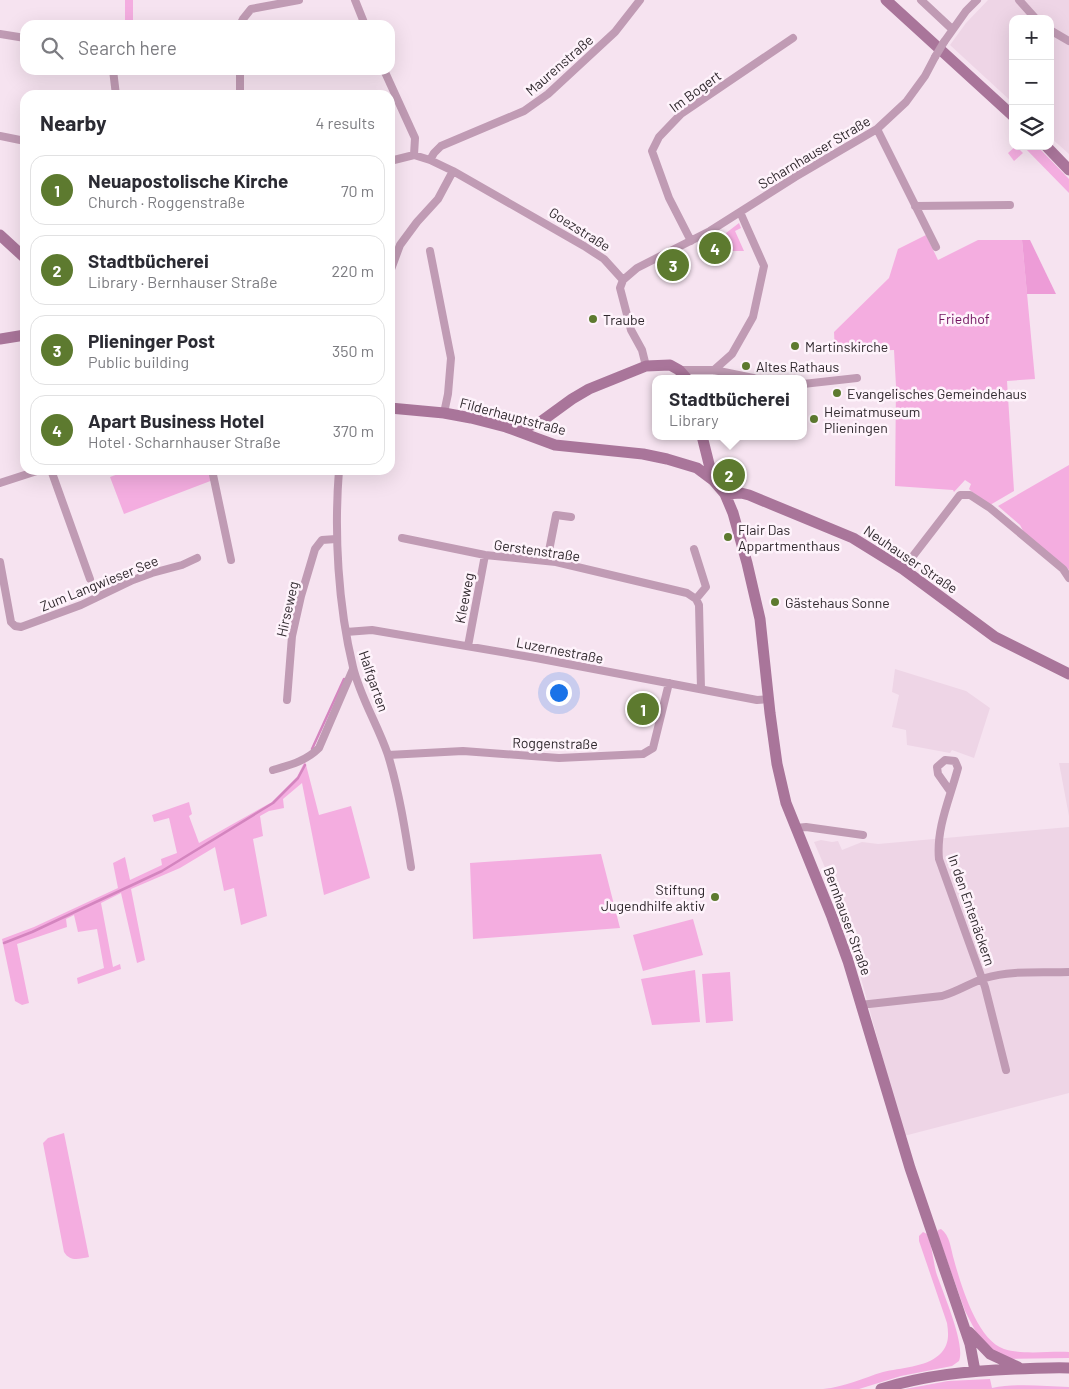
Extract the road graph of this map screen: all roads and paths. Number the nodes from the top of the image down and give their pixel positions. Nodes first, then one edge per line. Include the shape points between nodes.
1 (300, 0) edge
2 (355, 0) edge
3 (640, 0) edge
4 (886, 0) edge
5 (921, 0) edge
6 (977, 0) edge
7 (1019, 0) edge
8 (1032, 15) edge
9 (242, 20) edge
10 (363, 20) edge
11 (952, 29) junction
12 (1054, 33) edge
13 (0, 34) edge
14 (20, 37) edge
15 (793, 38) dead end
16 (1069, 42) edge
17 (114, 75) edge
18 (240, 75) edge
19 (386, 75) edge
20 (115, 90) edge
21 (240, 90) edge
22 (393, 90) edge
23 (395, 94) edge
24 (1009, 112) edge
25 (877, 129) junction
26 (0, 136) edge
27 (20, 140) edge
28 (1050, 150) edge
29 (414, 155) junction
30 (395, 160) edge
31 (430, 160) junction
32 (1069, 170) edge
33 (453, 171) junction
34 (1010, 205) dead end
35 (915, 206) junction
36 (740, 212) junction
37 (0, 235) edge
38 (691, 242) junction
39 (936, 247) dead end
40 (430, 251) dead end
41 (20, 253) edge
42 (395, 258) edge
43 (624, 280) junction
44 (20, 336) edge
45 (0, 339) edge
46 (646, 366) junction
47 (679, 370) junction
48 (699, 370) junction
49 (714, 370) junction
50 (685, 375) edge
51 (693, 375) edge
52 (738, 375) edge
53 (857, 378) dead end
54 (807, 384) edge
55 (395, 408) edge
56 (444, 413) junction
57 (539, 423) junction
58 (515, 430) junction
59 (703, 440) edge
60 (544, 442) junction
61 (708, 460) junction
62 (697, 468) junction
63 (25, 475) edge
64 (54, 475) edge
65 (213, 475) edge
66 (339, 475) edge
67 (713, 480) junction
68 (0, 483) edge
69 (725, 494) junction
70 (571, 517) dead end
71 (402, 538) dead end
72 (336, 539) junction
73 (694, 549) dead end
74 (485, 556) junction
75 (197, 558) dead end
76 (231, 560) dead end
77 (547, 561) junction
78 (0, 562) edge
79 (903, 569) junction
80 (1069, 578) edge
81 (90, 579) dead end
82 (696, 599) junction
83 (346, 632) junction
84 (468, 646) junction
85 (353, 669) junction
86 (1068, 670) edge
87 (669, 683) junction
88 (701, 689) junction
89 (769, 699) junction
90 (287, 700) dead end
91 (388, 755) junction
92 (273, 770) dead end
93 (950, 791) dead end
94 (796, 828) junction
95 (863, 835) dead end
96 (411, 867) dead end
97 (1069, 972) edge
98 (983, 979) junction
99 (860, 1005) junction
100 (1006, 1070) dead end
101 (964, 1327) junction
102 (1069, 1368) edge
103 (1022, 1369) junction
104 (975, 1371) junction
105 (881, 1389) edge

1 - 9 street via 251,9
2 - 10 street
3 - 31 street, Maurenstraße via 616,32 548,94 524,111 441,146
4 - 24 main road
5 - 11 street
6 - 11 street, Scharnhauser Straße
7 - 8 street
11 - 25 street, Scharnhauser Straße, bridge via 906,102
12 - 16 street
13 - 14 street
15 - 38 street, Im Bogert via 680,114 659,137 652,151
17 - 20 street
18 - 21 street
19 - 22 street
23 - 29 street via 415,138
25 - 35 street
25 - 36 street, Scharnhauser Straße
26 - 27 street
28 - 32 main road
29 - 30 street
29 - 31 street, Goezstraße
31 - 33 street, Goezstraße
33 - 42 street via 438,199 400,245
33 - 43 street, Goezstraße via 584,246 604,259
34 - 35 street
35 - 39 street
36 - 38 street, Scharnhauser Straße
36 - 49 street via 764,266 753,317 732,354
37 - 41 main road
38 - 43 street, Scharnhauser Straße via 637,268
40 - 56 street via 451,358
43 - 46 street via 620,288 624,310
44 - 45 main road
46 - 47 main road via 666,364
46 - 57 main road via 590,389
47 - 48 street
47 - 50 main road
48 - 49 street
48 - 51 street
49 - 52 street
53 - 54 street
55 - 56 main road, Filderhauptstraße
56 - 58 main road, Filderhauptstraße
57 - 58 main road
57 - 60 main road
58 - 60 main road, Filderhauptstraße
59 - 61 main road
60 - 62 main road, Filderhauptstraße via 643,454
61 - 62 main road
61 - 67 main road
62 - 67 main road, Filderhauptstraße
63 - 68 street
64 - 81 street
65 - 76 street
66 - 72 street, Halfgarten
67 - 69 main road, Bernhauser Straße
69 - 79 main road, Neuhauser Straße via 749,495 853,538
69 - 89 main road, Bernhauser Straße via 733,513 758,611
70 - 77 street via 556,515
71 - 74 street, Gerstenstraße
72 - 83 street, Halfgarten
72 - 90 street, Hirseweg via 322,540 315,549 292,636
73 - 82 street via 706,587
74 - 77 street, Gerstenstraße
74 - 84 street, Kleeweg
75 - 78 street, Zum Langwieser See via 133,580 81,605 21,627 11,622
77 - 82 street, Gerstenstraße via 687,592
79 - 80 street via 960,495 970,495 1063,569
79 - 86 main road, Neuhauser Straße via 995,637
82 - 88 street via 699,605
83 - 84 street, Luzernestraße via 372,630
83 - 85 street, Halfgarten
84 - 87 street, Luzernestraße
85 - 91 street, Halfgarten
85 - 92 street via 319,748 304,760
87 - 88 street, Luzernestraße
87 - 91 street, Roggenstraße via 653,748 643,754 559,758 462,751
88 - 89 street, Luzernestraße via 757,700
89 - 94 main road, Bernhauser Straße via 780,781
91 - 96 street, Halfgarten
93 - 98 street, In den Entenäckern via 937,844 939,859
94 - 95 street
94 - 99 main road, Bernhauser Straße via 848,961
97 - 98 street, In den Entenäckern via 1002,974
98 - 99 street, In den Entenäckern via 942,996
98 - 100 street
99 - 101 main road, Bernhauser Straße via 910,1168
101 - 103 main road via 990,1354
101 - 104 main road, Bernhauser Straße
102 - 103 main road
103 - 104 main road
104 - 105 main road via 923,1378

